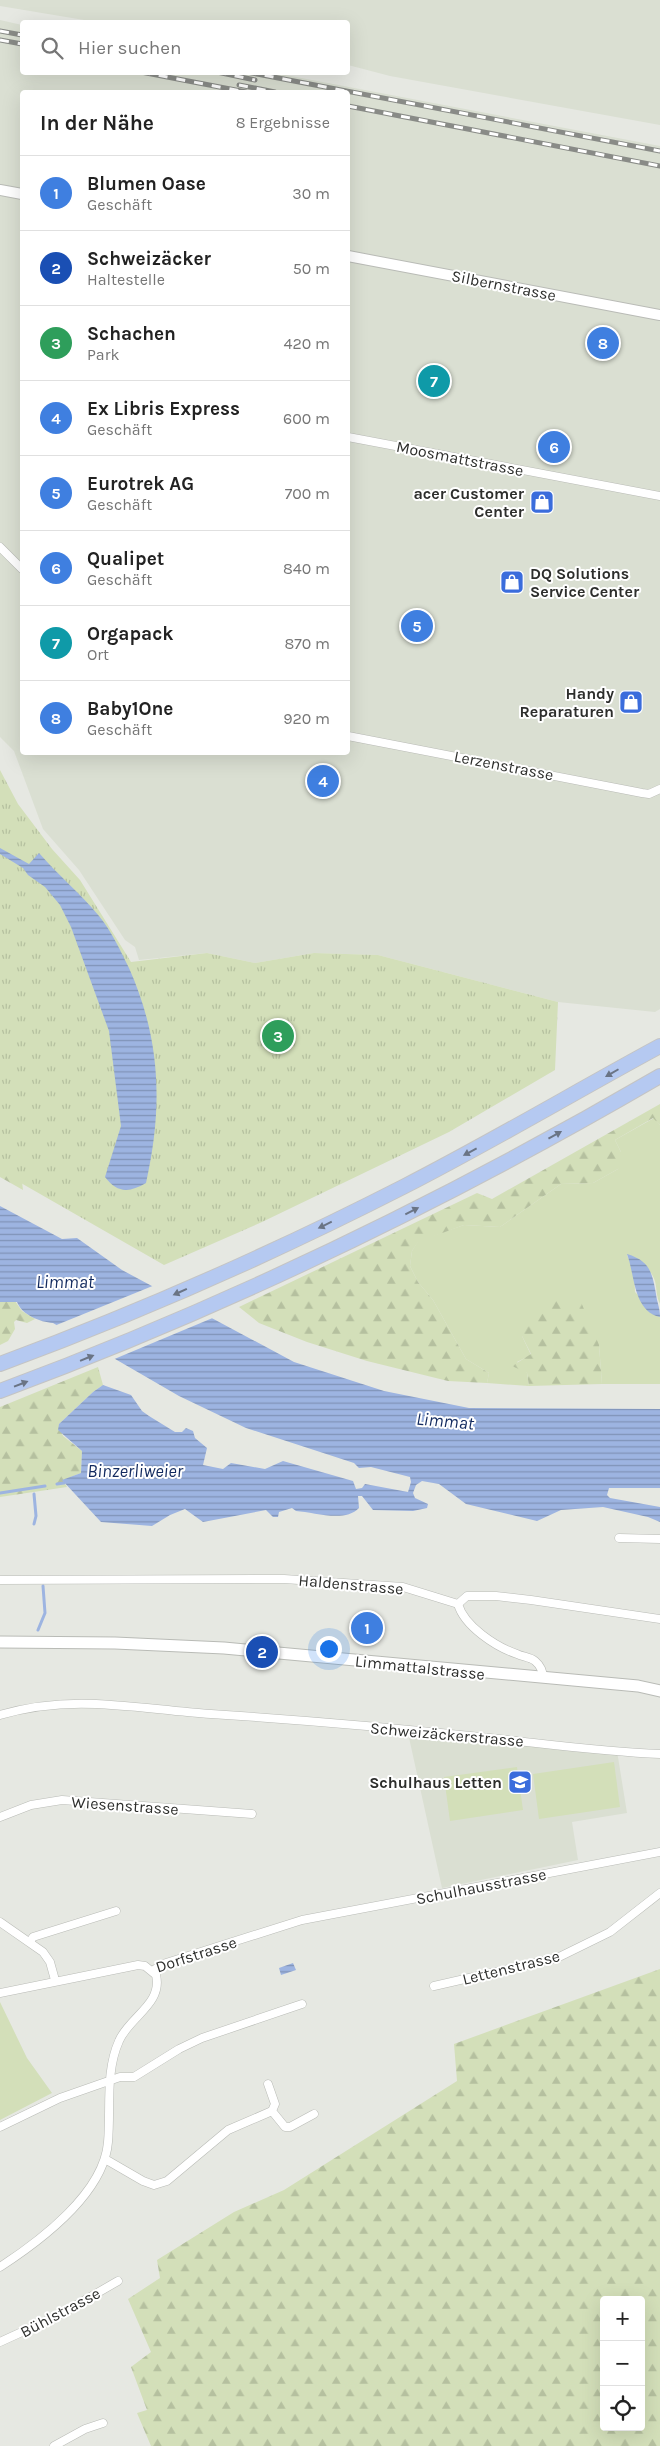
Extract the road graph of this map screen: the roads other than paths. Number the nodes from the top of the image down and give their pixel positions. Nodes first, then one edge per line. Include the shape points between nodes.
1 (0, 190) edge
2 (20, 194) edge
3 (350, 256) edge
4 (660, 315) edge
5 (350, 437) edge
6 (660, 496) edge
7 (0, 547) edge
8 (20, 567) edge
9 (350, 736) edge
10 (660, 789) edge
11 (658, 1046) edge
12 (660, 1076) edge
13 (6, 1362) edge
14 (0, 1392) edge
15 (619, 1538) dead end
16 (660, 1540) edge
17 (0, 1580) edge
18 (458, 1604) junction
19 (660, 1619) edge
20 (0, 1642) edge
21 (543, 1678) junction
22 (660, 1691) edge
23 (0, 1715) edge
24 (660, 1754) edge
25 (252, 1814) dead end
26 (0, 1817) edge
27 (660, 1852) edge
28 (660, 1893) edge
29 (116, 1911) dead end
30 (302, 1920) joint
31 (0, 1922) edge
32 (30, 1942) junction
33 (152, 1971) junction
34 (55, 1980) junction
35 (434, 1986) dead end
36 (0, 1993) edge
37 (302, 2004) dead end
38 (110, 2080) junction
39 (268, 2084) dead end
40 (272, 2111) junction
41 (314, 2114) dead end
42 (0, 2127) edge
43 (105, 2159) junction
44 (0, 2267) edge
45 (118, 2281) dead end
46 (0, 2342) edge
47 (103, 2423) dead end
48 (54, 2446) edge

1 - 2 street
3 - 4 street, Silbernstrasse
5 - 6 street, Moosmattstrasse
7 - 8 street
9 - 10 street, Lerzenstrasse via 642,793
11 -> 13 highway via 412,1182 224,1272
14 -> 12 highway via 254,1287 461,1186
15 - 16 street
17 - 18 street, Haldenstrasse via 284,1579 403,1587
18 - 19 street via 468,1596 496,1596
18 - 21 street via 460,1613 486,1637 501,1647 536,1661 543,1671
20 - 21 main road, Limmattalstrasse via 97,1642 224,1648
21 - 22 main road, Limmattalstrasse via 638,1686
23 - 24 street, Schweizäckerstrasse via 91,1702
25 - 26 street, Wiesenstrasse via 62,1800 31,1805
27 - 30 street, Schulhausstrasse
28 - 35 street, Lettenstrasse via 610,1932 557,1958
29 - 32 street via 33,1937
30 - 33 street, Dorfstrasse via 163,1964
31 - 32 street
32 - 34 street via 50,1962
33 - 34 street, Dorfstrasse via 138,1965
33 - 38 street via 158,1982 156,1994 125,2027 112,2062
34 - 36 street, Dorfstrasse
37 - 38 street via 202,2038 179,2048 134,2077 120,2076
38 - 42 street via 60,2098
38 - 43 street
39 - 40 street via 275,2104
40 - 41 street via 290,2128
40 - 43 street via 222,2134 167,2181 154,2185
43 - 44 street via 79,2202
45 - 46 street, Bühlstrasse via 59,2315
47 - 48 street

